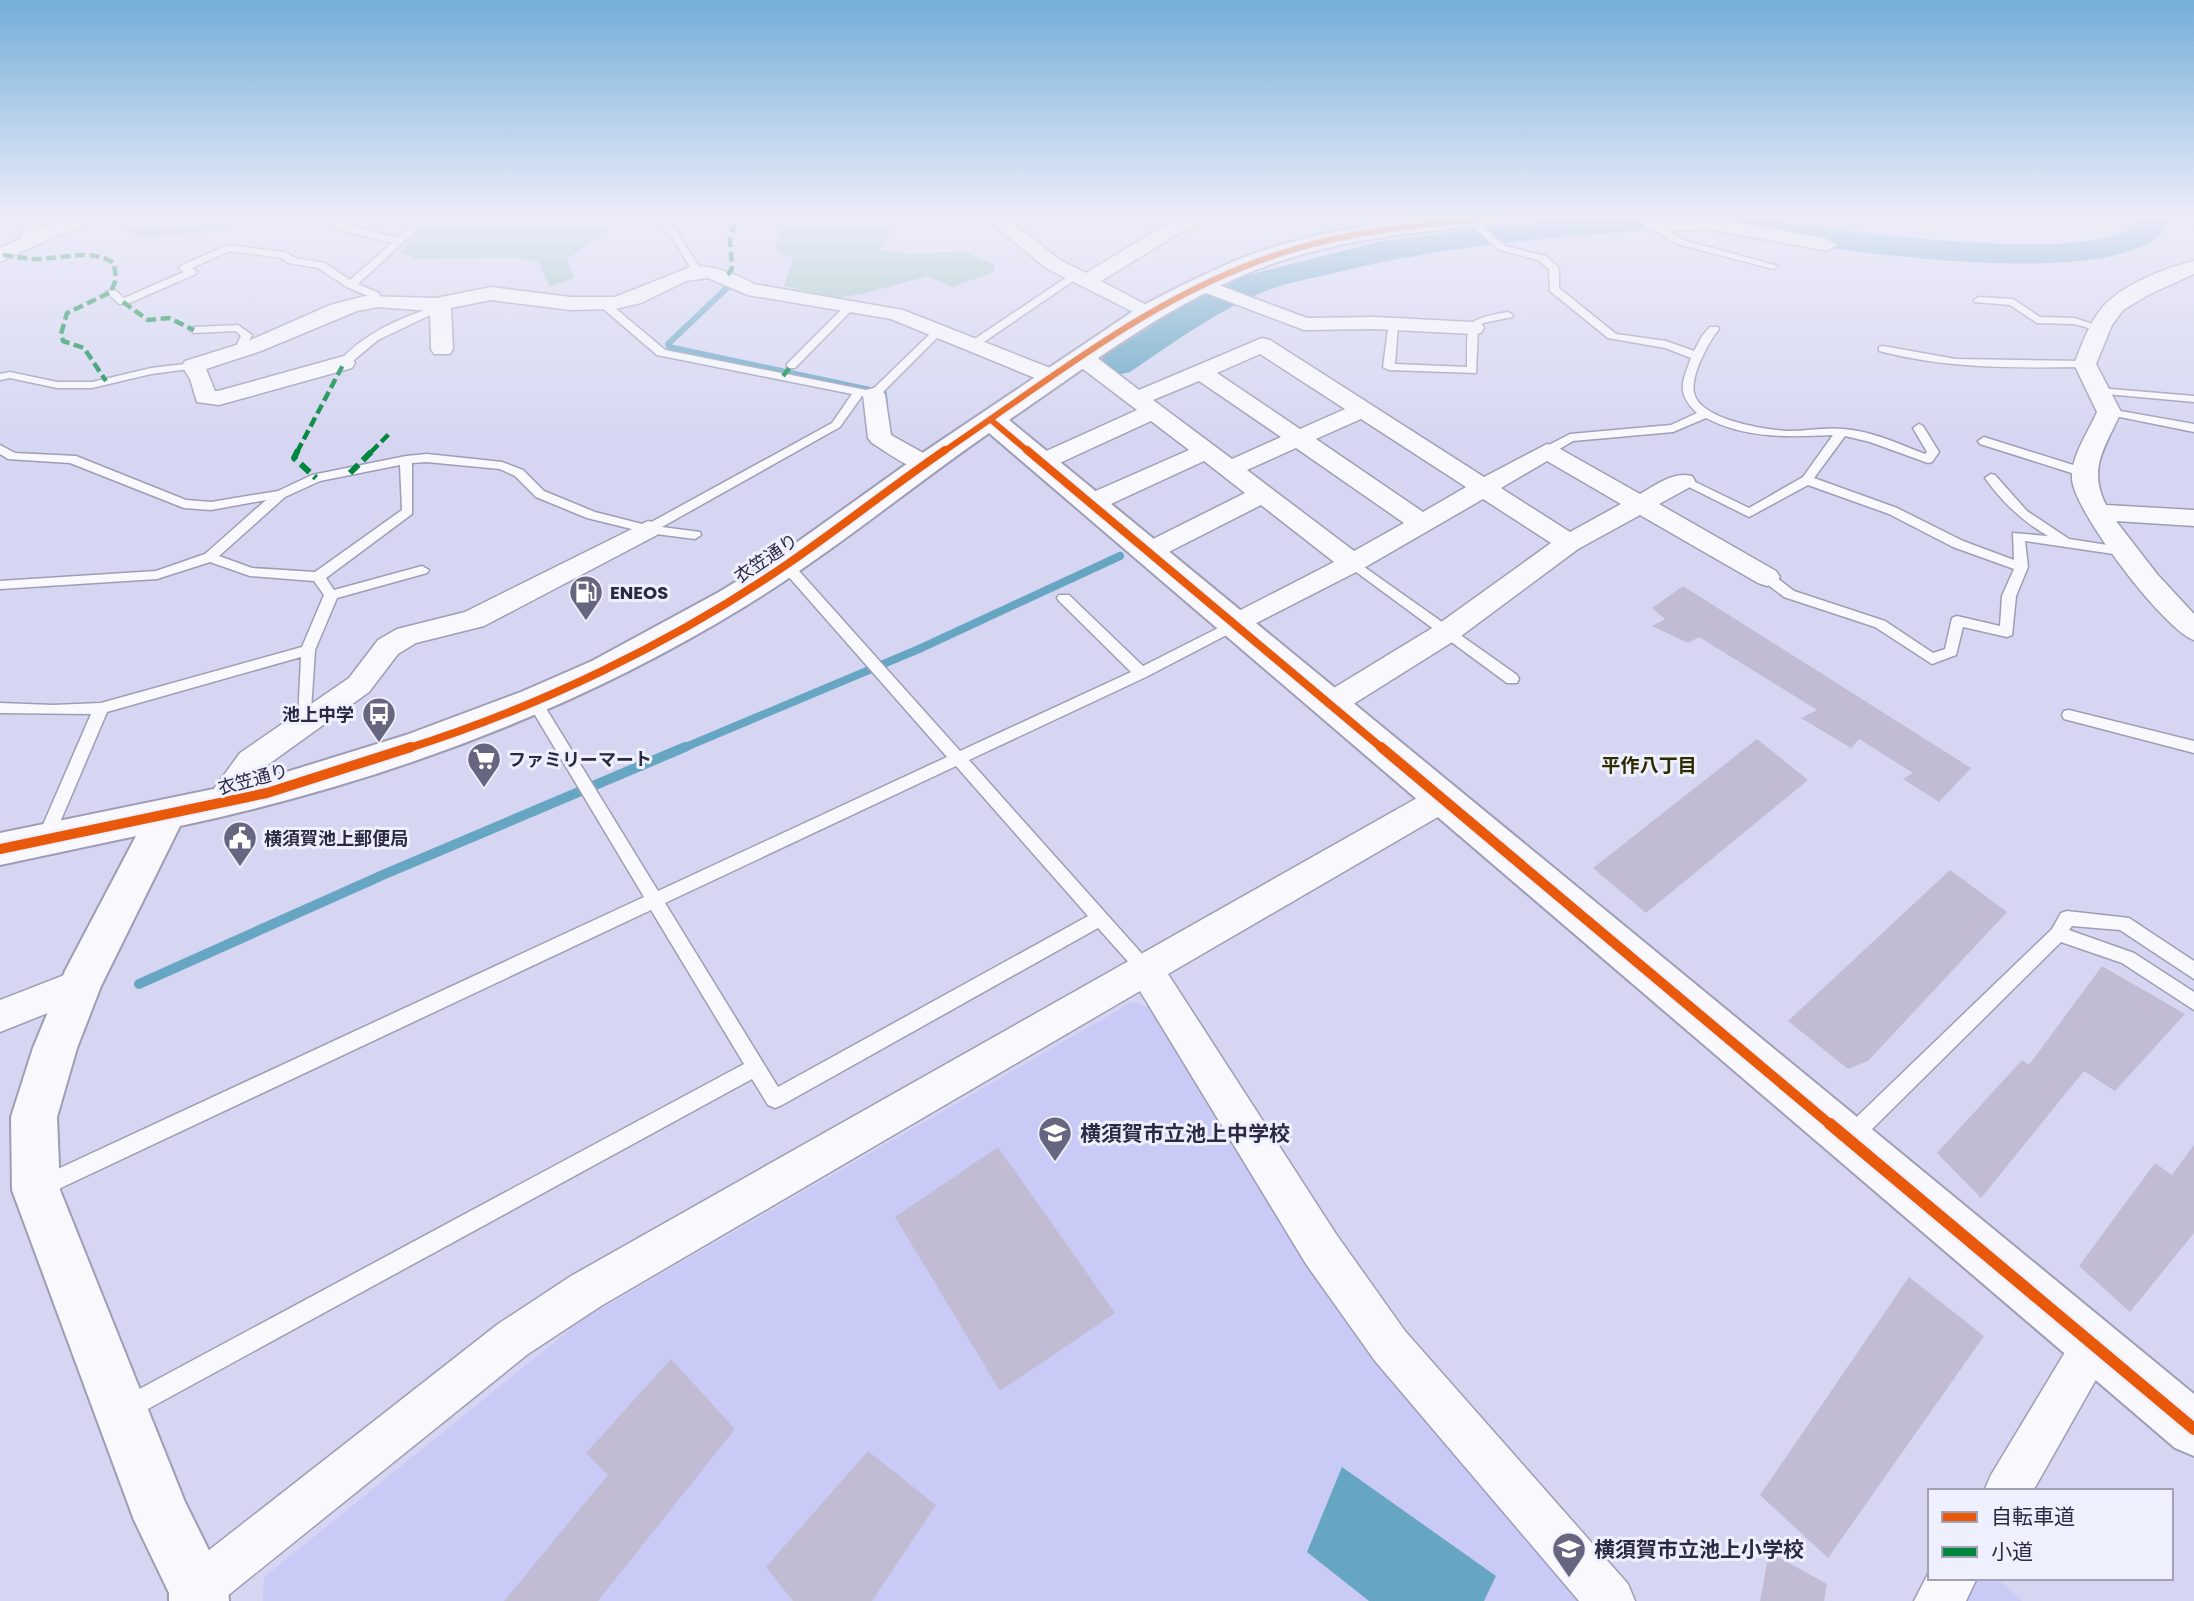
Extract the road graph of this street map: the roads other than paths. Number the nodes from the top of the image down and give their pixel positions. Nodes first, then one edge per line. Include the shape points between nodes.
1 (149, 291) edge
2 (369, 291) edge
3 (645, 291) edge
4 (758, 291) edge
5 (1061, 291) edge
6 (1101, 291) edge
7 (1188, 291) edge
8 (1217, 291) edge
9 (1556, 291) edge
10 (2144, 291) edge
11 (111, 292) dead end
12 (1566, 298) junction
13 (1979, 300) dead end
14 (376, 301) junction
15 (604, 304) junction
16 (439, 307) junction
17 (849, 307) junction
18 (1147, 313) junction
19 (1508, 315) dead end
20 (1584, 323) dead end
21 (1304, 324) junction
22 (1393, 324) junction
23 (1474, 328) junction
24 (2100, 328) junction
25 (1714, 329) dead end
26 (194, 330) dead end
27 (939, 331) junction
28 (974, 344) junction
29 (1262, 345) junction
30 (442, 349) dead end
31 (1883, 349) dead end
32 (239, 351) junction
33 (1697, 357) junction
34 (1083, 358) junction
35 (344, 363) joint
36 (2085, 364) junction
37 (193, 366) junction
38 (791, 366) dead end
39 (1201, 372) junction
40 (0, 377) edge
41 (1055, 378) junction
42 (867, 393) junction
43 (2194, 399) edge
44 (2104, 401) junction
45 (1145, 406) junction
46 (1362, 410) junction
47 (1705, 414) junction
48 (991, 420) junction
49 (1919, 428) dead end
50 (2194, 428) edge
51 (1842, 432) junction
52 (1297, 439) junction
53 (1984, 441) dead end
54 (0, 449) edge
55 (1207, 451) junction
56 (1547, 451) junction
57 (406, 460) junction
58 (1042, 462) junction
59 (925, 464) junction
60 (1230, 469) junction
61 (2085, 472) junction
62 (1991, 478) dead end
63 (1807, 480) junction
64 (1683, 481) joint
65 (1483, 488) junction
66 (281, 494) junction
67 (1265, 494) junction
68 (1091, 503) junction
69 (1639, 505) junction
70 (2097, 512) junction
71 (2194, 518) edge
72 (1422, 523) junction
73 (648, 529) junction
74 (695, 535) dead end
75 (1569, 543) junction
76 (2077, 546) junction
77 (1148, 552) junction
78 (2127, 552) junction
79 (210, 557) junction
80 (1353, 562) junction
81 (786, 565) junction
82 (2021, 567) junction
83 (422, 570) dead end
84 (317, 577) junction
85 (1767, 577) joint
86 (0, 585) edge
87 (331, 594) junction
88 (1064, 598) dead end
89 (1235, 625) junction
90 (2194, 630) edge
91 (1447, 632) junction
92 (308, 650) junction
93 (1142, 673) junction
94 (1512, 679) dead end
95 (534, 701) junction
96 (1329, 705) junction
97 (0, 708) edge
98 (101, 708) junction
99 (2069, 715) dead end
100 (305, 722) junction
101 (2194, 747) edge
102 (959, 758) junction
103 (1444, 798) junction
104 (218, 805) junction
105 (165, 817) junction
106 (44, 841) junction
107 (0, 849) edge
108 (655, 900) junction
109 (1100, 918) junction
110 (2058, 934) junction
111 (1146, 970) junction
112 (2194, 971) edge
113 (80, 984) junction
114 (2194, 1002) edge
115 (0, 1016) edge
116 (756, 1068) junction
117 (1847, 1139) junction
118 (36, 1190) junction
119 (2094, 1344) junction
120 (122, 1411) junction
121 (2194, 1429) edge
122 (2008, 1489) edge
123 (1952, 1580) edge
124 (198, 1595) edge
125 (1611, 1601) edge
126 (1938, 1601) edge

1 - 11 lane via 123,302
2 - 14 lane
3 - 15 street
4 - 17 street
5 - 28 lane
6 - 18 street
7 - 18 street, 衣笠通り
8 - 21 street
9 - 12 lane
10 - 24 street via 2115,307
12 - 20 lane
12 - 33 lane via 1611,335 1678,348
13 - 24 lane via 2013,302 2037,320 2074,321
14 - 16 street
14 - 32 street via 302,323
15 - 16 street via 547,303 497,293
15 - 42 lane via 661,353
16 - 30 street
16 - 35 lane via 354,351
17 - 27 street via 896,314
17 - 38 lane
18 - 34 street, 衣笠通り
19 - 23 lane via 1480,320
21 - 22 street
21 - 29 street
22 - 23 street
22 - 23 lane via 1389,366 1472,371
24 - 36 street
25 - 33 lane
26 - 32 lane via 238,328 247,335
27 - 28 street
27 - 42 lane
28 - 41 street
29 - 39 street
29 - 46 street
31 - 36 lane via 1973,364
32 - 37 street
33 - 47 lane via 1687,390 1690,400
34 - 41 street, 衣笠通り
34 - 45 street
35 - 37 street via 219,398 205,397
36 - 44 street
37 - 40 lane via 92,384 57,385
39 - 45 street
39 - 52 street
41 - 48 street, 衣笠通り
42 - 59 street via 880,438
42 - 73 lane via 850,402 836,425
43 - 44 lane
44 - 50 lane
44 - 61 street
45 - 55 street
45 - 58 street
46 - 52 street
46 - 65 street
47 - 51 lane via 1781,434
47 - 56 lane via 1673,428 1570,438
48 - 58 street
48 - 59 street, 衣笠通り
49 - 51 lane via 1933,452 1928,459
51 - 63 lane
52 - 60 street
52 - 72 street
53 - 61 lane
54 - 66 lane via 12,456 72,459 184,504 211,506
55 - 60 street
55 - 68 street
56 - 65 street
56 - 69 street
57 - 66 lane via 316,478
57 - 73 lane via 502,466 519,473 540,494 591,515
57 - 84 lane via 408,511
58 - 68 street
59 - 81 street, 衣笠通り
60 - 67 street
61 - 70 street via 2085,491
62 - 76 lane via 2010,504 2036,525
63 - 64 lane via 1749,513
63 - 82 lane via 1894,511 1958,544
64 - 69 street
65 - 72 street
65 - 75 street
66 - 79 lane
67 - 77 street
67 - 80 street
68 - 77 street
69 - 75 street
69 - 85 street
70 - 71 street
70 - 78 street
72 - 80 street
73 - 74 lane
73 - 100 street via 474,619 407,636 387,646 359,684
75 - 91 street
76 - 78 lane
76 - 82 lane via 2018,536
77 - 89 street
78 - 90 street
79 - 84 lane via 250,572
79 - 86 lane via 157,575
80 - 89 street
80 - 91 lane
81 - 95 street, 衣笠通り via 666,638
81 - 102 lane
82 - 85 lane via 2009,596 2007,632 1957,621 1951,652 1932,659 1880,624 1789,594
83 - 87 lane
84 - 87 lane
87 - 92 lane
88 - 93 lane
89 - 93 lane
89 - 96 street
91 - 94 lane
91 - 96 street
92 - 98 lane
92 - 100 lane
93 - 102 lane
95 - 104 street, 衣笠通り via 419,745
95 - 108 lane
96 - 103 street
97 - 98 lane
98 - 106 lane
99 - 101 lane
100 - 104 street via 251,761
102 - 108 lane
102 - 109 lane
103 - 111 street
103 - 117 street
104 - 105 street, 衣笠通り
105 - 106 street, 衣笠通り
105 - 113 street
106 - 107 street, 衣笠通り
108 - 116 lane
108 - 118 lane
109 - 111 lane
109 - 116 lane via 775,1098
110 - 112 lane via 2067,918 2123,923
110 - 114 lane via 2128,958
110 - 117 lane
111 - 124 street via 575,1298 513,1339
111 - 125 street via 1321,1249 1390,1346
113 - 115 street
113 - 118 street via 34,1117
116 - 120 lane
117 - 119 street
118 - 120 street
119 - 121 street
119 - 122 street
120 - 124 street via 163,1520
123 - 126 street

